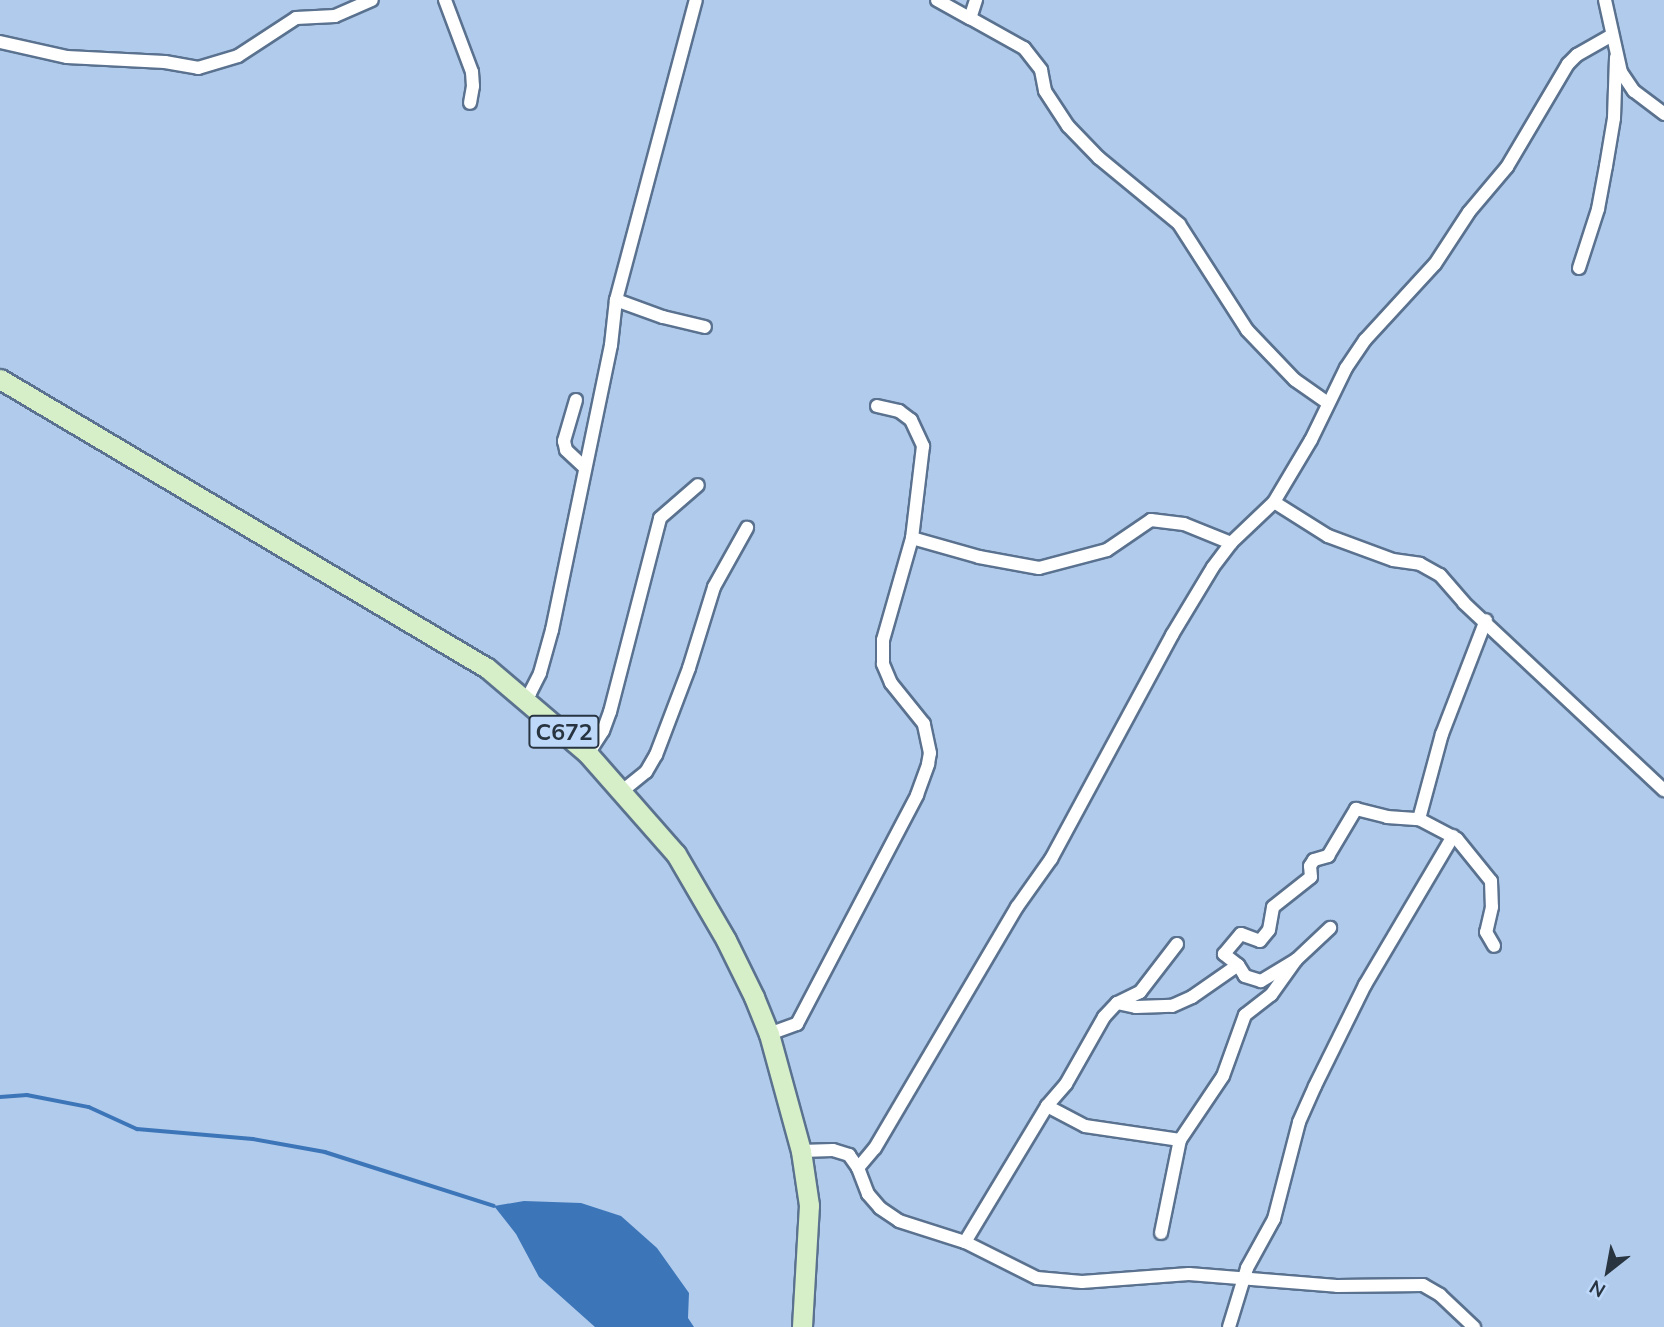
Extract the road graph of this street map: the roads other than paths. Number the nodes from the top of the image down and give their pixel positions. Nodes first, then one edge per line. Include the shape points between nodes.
1 (372, 0) edge
2 (445, 0) edge
3 (696, 0) edge
4 (937, 0) edge
5 (976, 0) edge
6 (1605, 0) edge
7 (970, 18) junction
8 (1612, 35) junction
9 (0, 42) edge
10 (1616, 57) junction
11 (470, 103) dead end
12 (1664, 114) edge
13 (1579, 268) dead end
14 (616, 300) junction
15 (705, 327) dead end
16 (0, 379) edge
17 (576, 400) dead end
18 (1327, 402) junction
19 (877, 406) dead end
20 (584, 467) junction
21 (698, 485) dead end
22 (1274, 502) junction
23 (747, 528) dead end
24 (912, 538) junction
25 (1231, 543) junction
26 (1486, 620) junction
27 (523, 698) junction
28 (588, 754) junction
29 (1664, 790) edge
30 (621, 792) junction
31 (1419, 819) junction
32 (1453, 836) junction
33 (1330, 928) dead end
34 (1177, 944) dead end
35 (1494, 946) dead end
36 (1296, 960) junction
37 (1238, 965) junction
38 (1117, 1003) junction
39 (769, 1034) junction
40 (1047, 1106) junction
41 (1180, 1140) junction
42 (801, 1151) junction
43 (858, 1168) junction
44 (1161, 1233) dead end
45 (965, 1242) junction
46 (1243, 1280) junction
47 (802, 1327) edge
48 (1230, 1327) edge
49 (1474, 1327) edge

1 - 9 street via 335,16 296,18 238,56 198,68 67,57
2 - 11 street via 471,72
3 - 14 street
4 - 7 street
5 - 7 street
6 - 8 street
7 - 18 street via 1024,48 1041,70 1045,91 1068,126 1098,158 1179,223 1247,331 1294,380
8 - 10 street
8 - 18 street via 1568,64 1507,167 1469,212 1435,264 1365,340
10 - 12 street via 1634,91
10 - 13 street via 1614,118 1606,166
14 - 15 street
14 - 20 street via 611,345
16 - 27 main road, C672 via 480,664
17 - 20 street via 564,441
18 - 22 street via 1311,440
19 - 24 street via 899,411 911,420 923,446
20 - 27 street via 544,661 530,693
21 - 28 street via 660,518 610,712
22 - 25 street
22 - 26 street via 1328,537 1434,570
23 - 30 street via 714,587 656,755 646,772
24 - 25 street via 1039,568 1107,550 1151,520 1184,524
24 - 39 street via 886,628 883,664 891,683 924,724 928,764 917,795 797,1024
25 - 43 street via 1177,626 1051,859 1017,907 893,1120
26 - 29 street
26 - 31 street via 1442,734
27 - 28 main road, C672
28 - 30 main road, C672
30 - 39 main road, C672 via 676,854 726,940
31 - 32 street
31 - 37 street via 1356,809 1328,856 1310,866 1311,877 1273,907 1269,929 1260,941 1241,934 1224,954
32 - 35 street via 1490,881 1492,907 1486,932
32 - 46 street via 1365,985 1315,1086 1299,1122 1274,1219
33 - 36 street
34 - 38 street via 1140,992
36 - 37 street via 1261,981 1245,976
36 - 41 street via 1271,995 1245,1014 1223,1076
37 - 38 street via 1192,998 1172,1006
38 - 40 street
39 - 42 main road, C672
40 - 41 street via 1085,1126
40 - 45 street
41 - 44 street
42 - 43 street via 833,1150 849,1155
42 - 47 main road, C672 via 809,1205
43 - 45 street via 868,1194 886,1213
45 - 46 street via 1025,1273 1061,1282 1189,1275
46 - 48 street
46 - 49 street via 1367,1287 1423,1285

